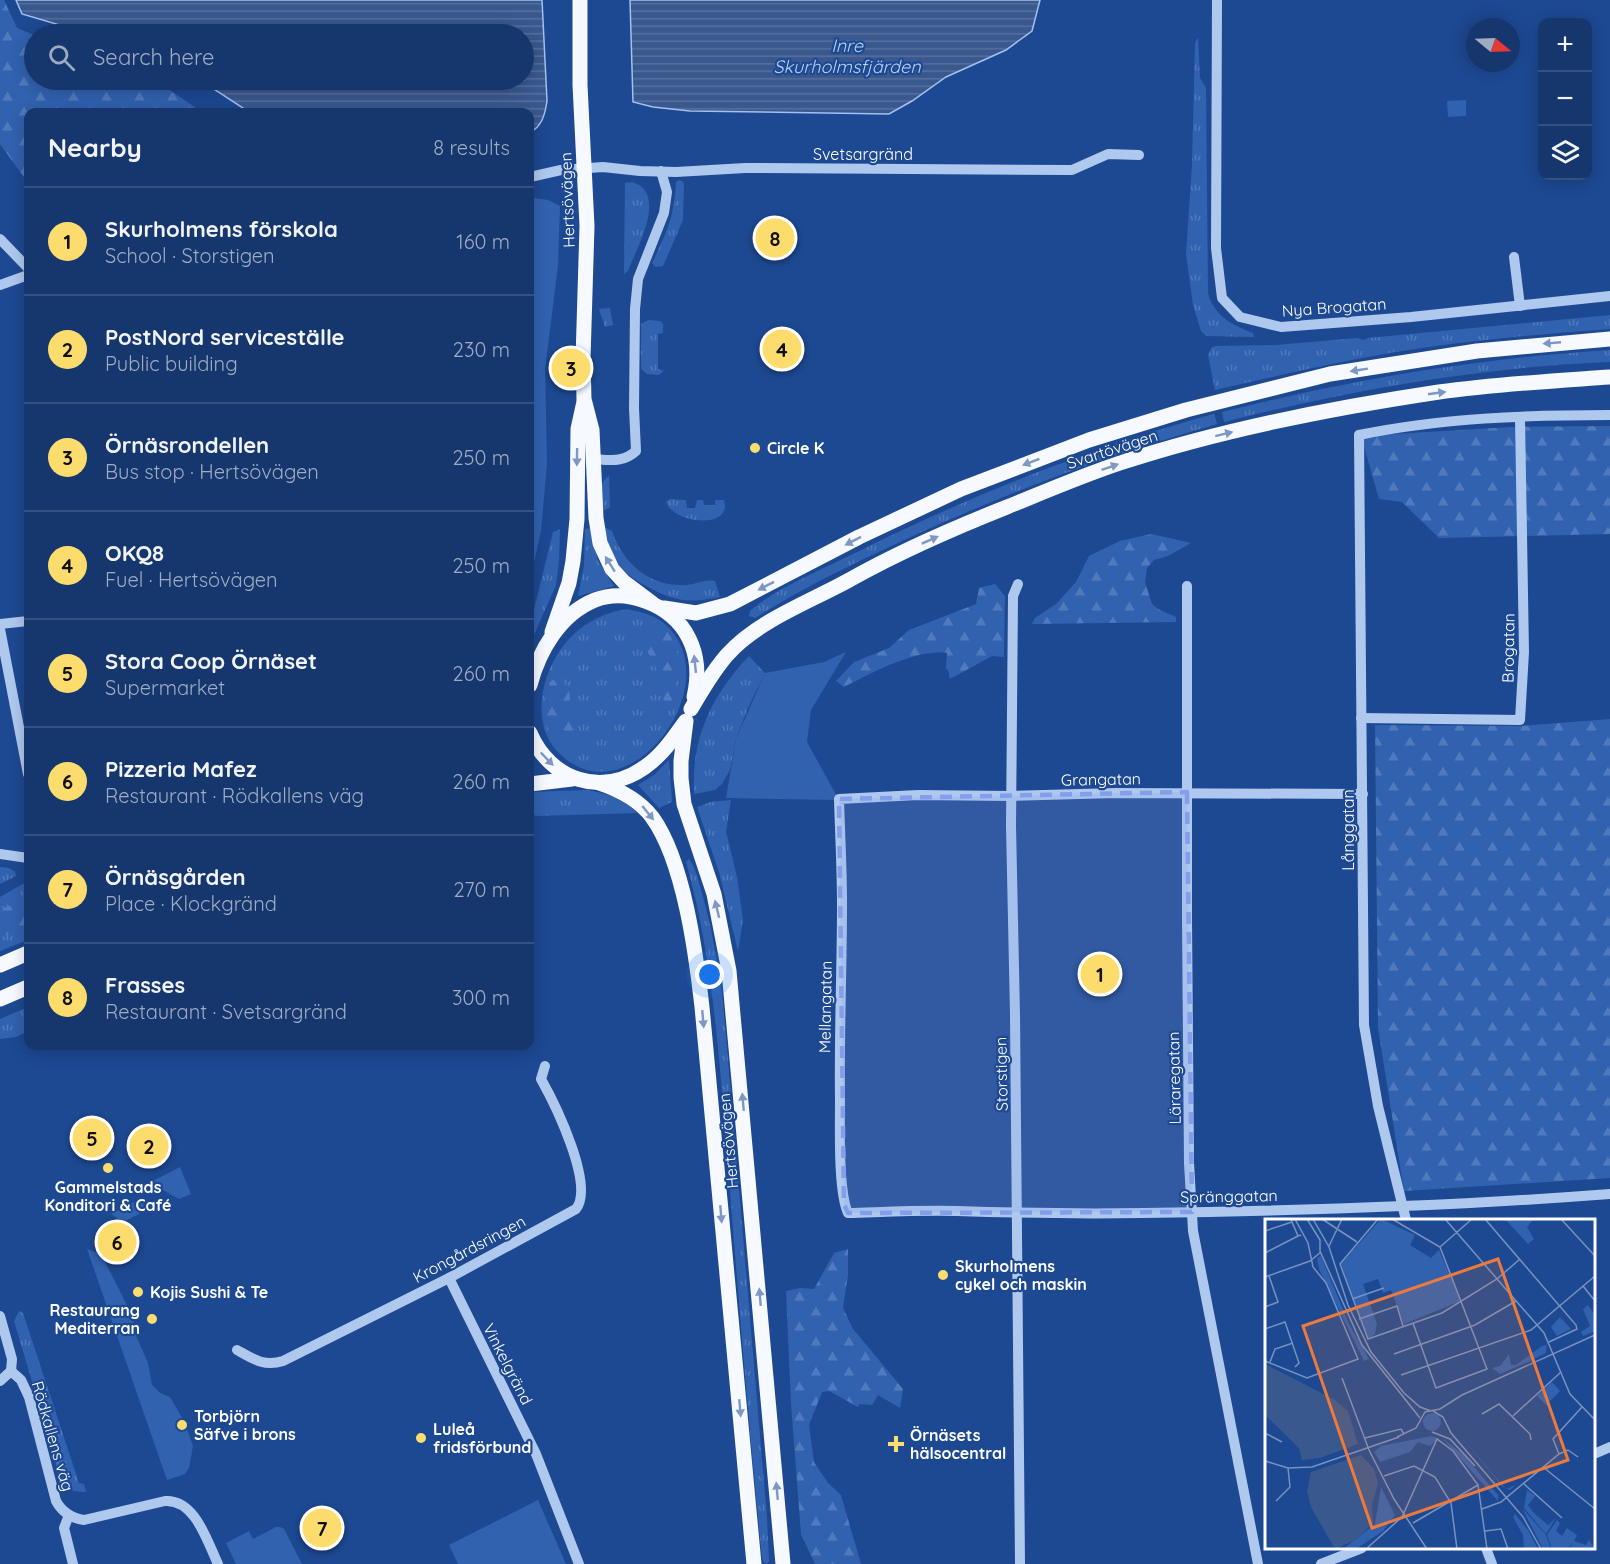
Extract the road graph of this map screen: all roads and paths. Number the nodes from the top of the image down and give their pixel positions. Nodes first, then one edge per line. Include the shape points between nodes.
1 (580, 0) edge
2 (1217, 0) edge
3 (1139, 155) dead end
4 (584, 169) junction
5 (661, 171) junction
6 (534, 176) edge
7 (0, 239) edge
8 (1514, 257) dead end
9 (24, 264) edge
10 (24, 276) edge
11 (0, 285) edge
12 (1610, 296) edge
13 (1520, 306) junction
14 (1610, 339) edge
15 (1610, 377) edge
16 (584, 399) junction
17 (1610, 415) edge
18 (1520, 418) junction
19 (593, 459) junction
20 (1018, 584) dead end
21 (1187, 586) dead end
22 (658, 606) junction
23 (24, 621) edge
24 (0, 624) edge
25 (0, 628) edge
26 (539, 660) edge
27 (688, 715) junction
28 (1361, 718) junction
29 (534, 740) edge
30 (24, 753) edge
31 (572, 778) junction
32 (534, 783) edge
33 (599, 783) junction
34 (1187, 792) junction
35 (1363, 794) junction
36 (1011, 796) junction
37 (839, 800) joint
38 (0, 854) edge
39 (24, 857) edge
40 (24, 955) edge
41 (0, 965) edge
42 (24, 989) edge
43 (0, 999) edge
44 (545, 1066) dead end
45 (1610, 1194) edge
46 (1403, 1207) junction
47 (1192, 1212) junction
48 (848, 1213) joint
49 (1017, 1213) junction
50 (1406, 1219) edge
51 (449, 1278) junction
52 (0, 1316) edge
53 (237, 1350) dead end
54 (11, 1371) junction
55 (0, 1381) edge
56 (1610, 1447) edge
57 (1595, 1453) edge
58 (69, 1515) junction
59 (1359, 1549) edge
60 (1486, 1549) edge
61 (73, 1564) edge
62 (218, 1564) edge
63 (579, 1564) edge
64 (754, 1564) edge
65 (783, 1564) edge
66 (1020, 1564) edge
67 (1258, 1564) edge
68 (1321, 1564) edge
69 (1492, 1564) edge

1 - 4 main road, Hertsövägen
2 - 13 street, Nya Brogatan via 1216,248 1222,298 1240,317 1281,327
3 - 5 street, Svetsargränd via 1108,154 1072,170
4 - 5 street, Svetsargränd
4 - 6 street, Svetsargränd
4 - 16 main road, Hertsövägen
5 - 19 street via 667,192 664,213 638,279 635,309 636,451 622,460
7 - 9 street
8 - 13 street
10 - 11 street
12 - 13 street, Nya Brogatan
14 -> 22 main road, Svartövägen via 1477,351 1330,374 1186,410 1089,440 961,489 730,604 696,613
27 -> 15 main road, Svartövägen via 727,654 785,614 885,560 1084,476 1256,426 1442,392
16 - 19 main road, Hertsövägen
16 -> 26 main road, Hertsövägen via 578,429 573,561 563,600
17 - 18 street
18 - 28 street, Långgatan via 1406,427 1359,435
18 - 28 street, Brogatan via 1524,652 1520,720
22 -> 19 main road, Hertsövägen via 624,582 605,557 596,518
20 - 36 street, Storstigen via 1014,596
21 - 34 street, Läraregatan
22 - 26 main road, Svartövägen via 626,596 595,600 554,634
27 -> 22 main road, Hertsövägen via 696,682 693,649 682,627
23 - 24 street
25 - 30 street
27 - 33 main road, Svartövägen via 666,748 645,767 619,780
65 -> 27 main road, Hertsövägen via 731,982 714,894 684,804 681,778
28 - 35 street, Långgatan
29 -> 31 main road via 544,758
31 - 32 main road
31 - 33 main road
33 -> 64 main road, Hertsövägen via 621,791 652,817 674,862 686,910 702,1007
34 - 35 street, Grangatan
34 - 36 street, Grangatan
34 - 47 street, Läraregatan
35 - 46 street, Långgatan via 1364,1025 1378,1106
36 - 37 street, Grangatan via 918,795
36 - 49 street, Storstigen
37 - 48 street, Mellangatan via 840,1122 844,1205
38 - 39 street
40 - 41 main road
42 - 43 main road
44 - 51 street, Krongårdsringen via 542,1079 564,1121 581,1185 579,1205 571,1213
45 - 46 street, Spränggatan
46 - 47 street, Spränggatan
46 - 50 street, Långgatan
47 - 49 street, Spränggatan
47 - 67 street, Läraregatan
48 - 49 street, Spränggatan
49 - 66 street, Storstigen
51 - 53 street, Krongårdsringen via 272,1364
51 - 63 street, Vinkelgränd via 536,1454
52 - 54 street, Rödkallens väg via 12,1359
54 - 55 street
54 - 58 street, Rödkallens väg via 26,1388 56,1501
56 - 57 street
58 - 61 street, Rödkallens väg via 64,1527
58 - 62 street via 84,1520 165,1501 178,1502 189,1510
59 - 68 street
60 - 69 street

